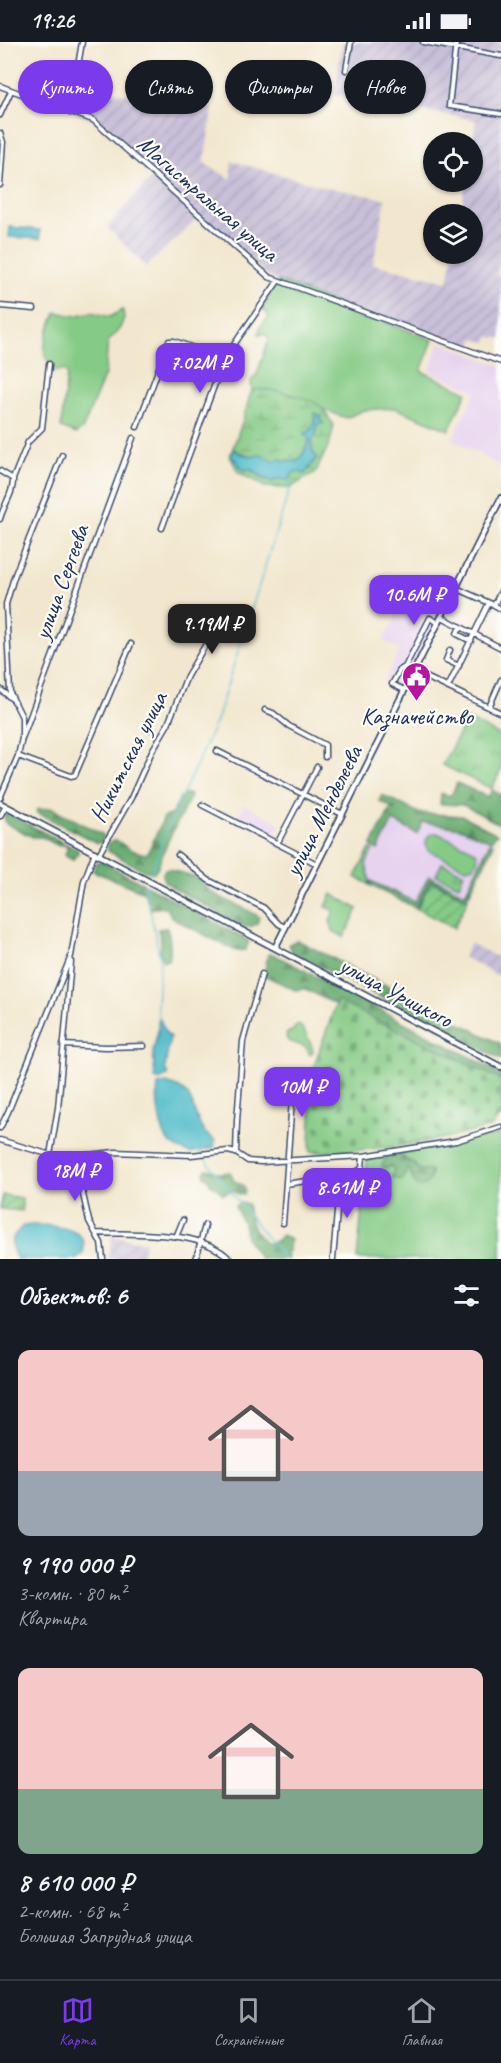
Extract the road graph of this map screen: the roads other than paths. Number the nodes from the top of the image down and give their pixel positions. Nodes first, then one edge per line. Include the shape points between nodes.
1 (82, 42) edge
2 (351, 42) edge
3 (423, 42) edge
4 (456, 42) edge
5 (455, 48) junction
6 (501, 56) edge
7 (79, 60) edge
8 (348, 60) edge
9 (0, 86) edge
10 (11, 91) junction
11 (18, 94) edge
12 (73, 114) edge
13 (501, 114) edge
14 (0, 115) edge
15 (0, 133) edge
16 (0, 185) edge
17 (278, 281) junction
18 (0, 306) edge
19 (34, 309) dead end
20 (224, 359) junction
21 (501, 362) edge
22 (49, 364) dead end
23 (136, 427) dead end
24 (133, 438) dead end
25 (62, 455) dead end
26 (0, 471) edge
27 (12, 479) junction
28 (501, 498) edge
29 (0, 519) edge
30 (162, 528) dead end
31 (456, 588) junction
32 (501, 591) edge
33 (491, 604) junction
34 (501, 609) edge
35 (440, 620) junction
36 (216, 624) dead end
37 (460, 626) junction
38 (474, 633) junction
39 (471, 641) junction
40 (130, 644) dead end
41 (501, 648) edge
42 (450, 650) dead end
43 (459, 666) junction
44 (405, 667) junction
45 (414, 671) junction
46 (501, 680) edge
47 (448, 687) junction
48 (0, 689) edge
49 (404, 690) junction
50 (15, 702) junction
51 (489, 707) junction
52 (265, 710) dead end
53 (501, 713) edge
54 (22, 738) junction
55 (217, 751) dead end
56 (18, 756) junction
57 (326, 758) dead end
58 (317, 767) dead end
59 (303, 794) junction
60 (0, 800) edge
61 (202, 805) dead end
62 (6, 806) junction
63 (342, 814) junction
64 (0, 816) edge
65 (278, 843) junction
66 (97, 853) junction
67 (178, 855) dead end
68 (317, 864) junction
69 (285, 927) junction
70 (275, 948) junction
71 (71, 956) junction
72 (262, 974) dead end
73 (63, 1045) junction
74 (144, 1046) dead end
75 (501, 1067) edge
76 (294, 1072) dead end
77 (501, 1127) edge
78 (0, 1128) edge
79 (0, 1140) edge
80 (236, 1153) junction
81 (50, 1155) junction
82 (363, 1156) junction
83 (61, 1158) junction
84 (288, 1161) junction
85 (340, 1176) junction
86 (286, 1184) junction
87 (183, 1220) dead end
88 (283, 1223) dead end
89 (205, 1225) dead end
90 (96, 1233) junction
91 (176, 1237) junction
92 (200, 1242) junction
93 (103, 1259) edge
94 (196, 1259) edge
95 (230, 1259) edge
96 (333, 1259) edge

1 - 7 street
2 - 8 street
3 - 5 street
4 - 5 street
5 - 6 street
5 - 13 street via 449,106
9 - 10 street, Магистральная улица
10 - 11 street, Магистральная улица
10 - 14 street
12 - 17 street, Магистральная улица via 93,120 269,278
15 - 16 street
17 - 20 street
17 - 21 street, Магистральная улица
18 - 19 street
20 - 23 street via 169,341
20 - 30 street
22 - 27 street via 42,428 28,442
24 - 54 street, улица Сергеева
25 - 50 street via 6,604 10,693
26 - 27 street
27 - 29 street via 14,487
28 - 31 main road, улица Менделеева
31 - 33 street
31 - 35 main road, улица Менделеева
32 - 33 street
33 - 34 street
33 - 38 street
35 - 37 street
35 - 44 street via 430,618
35 - 45 main road, улица Менделеева
36 - 66 street, Никитская улица via 130,798
37 - 38 street
37 - 39 street via 457,634
38 - 39 street
38 - 41 street
39 - 43 street
40 - 56 street via 75,775
42 - 43 street via 446,660
43 - 47 street
44 - 45 street
44 - 49 street via 392,684
45 - 47 street
45 - 49 main road, улица Менделеева
46 - 51 street
47 - 51 street
48 - 50 street
49 - 63 main road, улица Менделеева
50 - 54 street via 22,717
51 - 53 street
52 - 57 street via 325,745
54 - 56 street
55 - 59 street
56 - 60 street
58 - 59 street
59 - 63 street
59 - 65 street
60 - 62 main road, улица Урицкого
61 - 65 street
62 - 64 street
62 - 66 main road, улица Урицкого
63 - 68 main road, улица Менделеева
65 - 68 street
66 - 70 main road, улица Урицкого
66 - 71 street, Никитская улица via 84,881
67 - 69 street via 208,880 264,908
68 - 69 main road, улица Менделеева
69 - 70 main road, улица Менделеева
70 - 75 main road, улица Урицкого
71 - 73 street
71 - 78 street
72 - 80 street via 243,1041
73 - 74 street
73 - 81 street
76 - 84 street
77 - 82 street via 456,1141
79 - 81 street
80 - 83 street via 115,1152
80 - 84 street via 248,1161
81 - 83 street
82 - 84 street
82 - 85 street via 359,1172
83 - 90 street via 78,1172 89,1221
84 - 86 street
85 - 86 street
85 - 96 street
86 - 88 street
87 - 91 street
89 - 92 street
90 - 91 street
90 - 93 street
91 - 92 street
92 - 94 street
92 - 95 street via 218,1248

